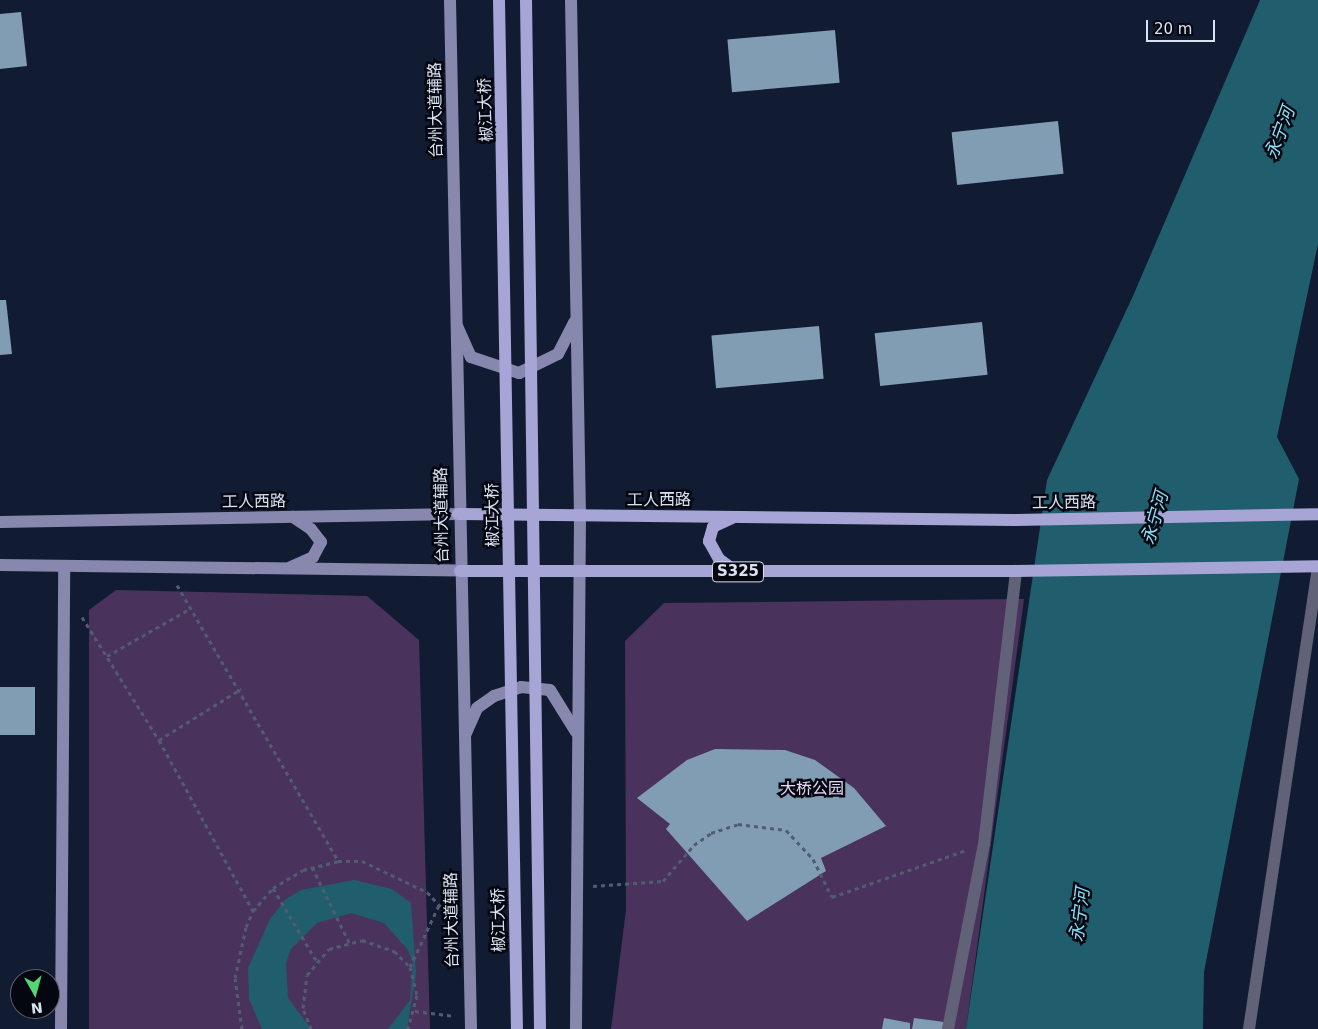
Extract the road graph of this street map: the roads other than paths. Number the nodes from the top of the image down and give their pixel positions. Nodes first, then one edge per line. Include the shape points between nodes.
1 (450, 0) edge
2 (499, 0) edge
3 (526, 0) edge
4 (571, 0) edge
5 (576, 318) junction
6 (455, 321) junction
7 (458, 514) junction
8 (1314, 514) edge
9 (580, 516) junction
10 (293, 517) junction
11 (734, 517) junction
12 (0, 522) edge
13 (0, 565) edge
14 (64, 566) junction
15 (1315, 567) edge
16 (289, 568) junction
17 (576, 570) junction
18 (460, 571) junction
19 (1016, 571) junction
20 (736, 572) junction
21 (577, 735) junction
22 (465, 736) junction
23 (471, 1023) edge
24 (61, 1029) edge
25 (516, 1029) edge
26 (540, 1029) edge
27 (576, 1029) edge
28 (948, 1029) edge
29 (1249, 1029) edge

1 - 6 main road, 台州大道辅路
2 - 25 main road, 椒江大桥
3 - 26 main road
4 - 5 main road
5 - 6 main road via 558,354 519,373 471,358
5 - 9 main road
6 - 7 main road, 台州大道辅路
7 - 9 main road, 工人西路
7 - 10 main road, 工人西路
7 - 18 main road, 台州大道辅路
8 - 11 main road, 工人西路 via 1013,520
9 - 11 main road, 工人西路
9 - 17 main road
10 - 12 main road, 工人西路
10 - 16 main road via 312,529 321,542 313,557
11 - 20 main road via 713,528 709,540 719,559
13 - 14 main road
14 - 16 main road
14 - 24 main road
15 - 19 main road, S325
15 - 29 street
16 - 18 main road
17 - 18 main road, S325
17 - 20 main road, S325
17 - 21 main road
18 - 22 main road, 台州大道辅路
19 - 20 main road, S325
19 - 28 street via 984,844
21 - 22 main road via 550,690 521,687 494,696 477,708
21 - 27 main road
22 - 23 main road, 台州大道辅路

